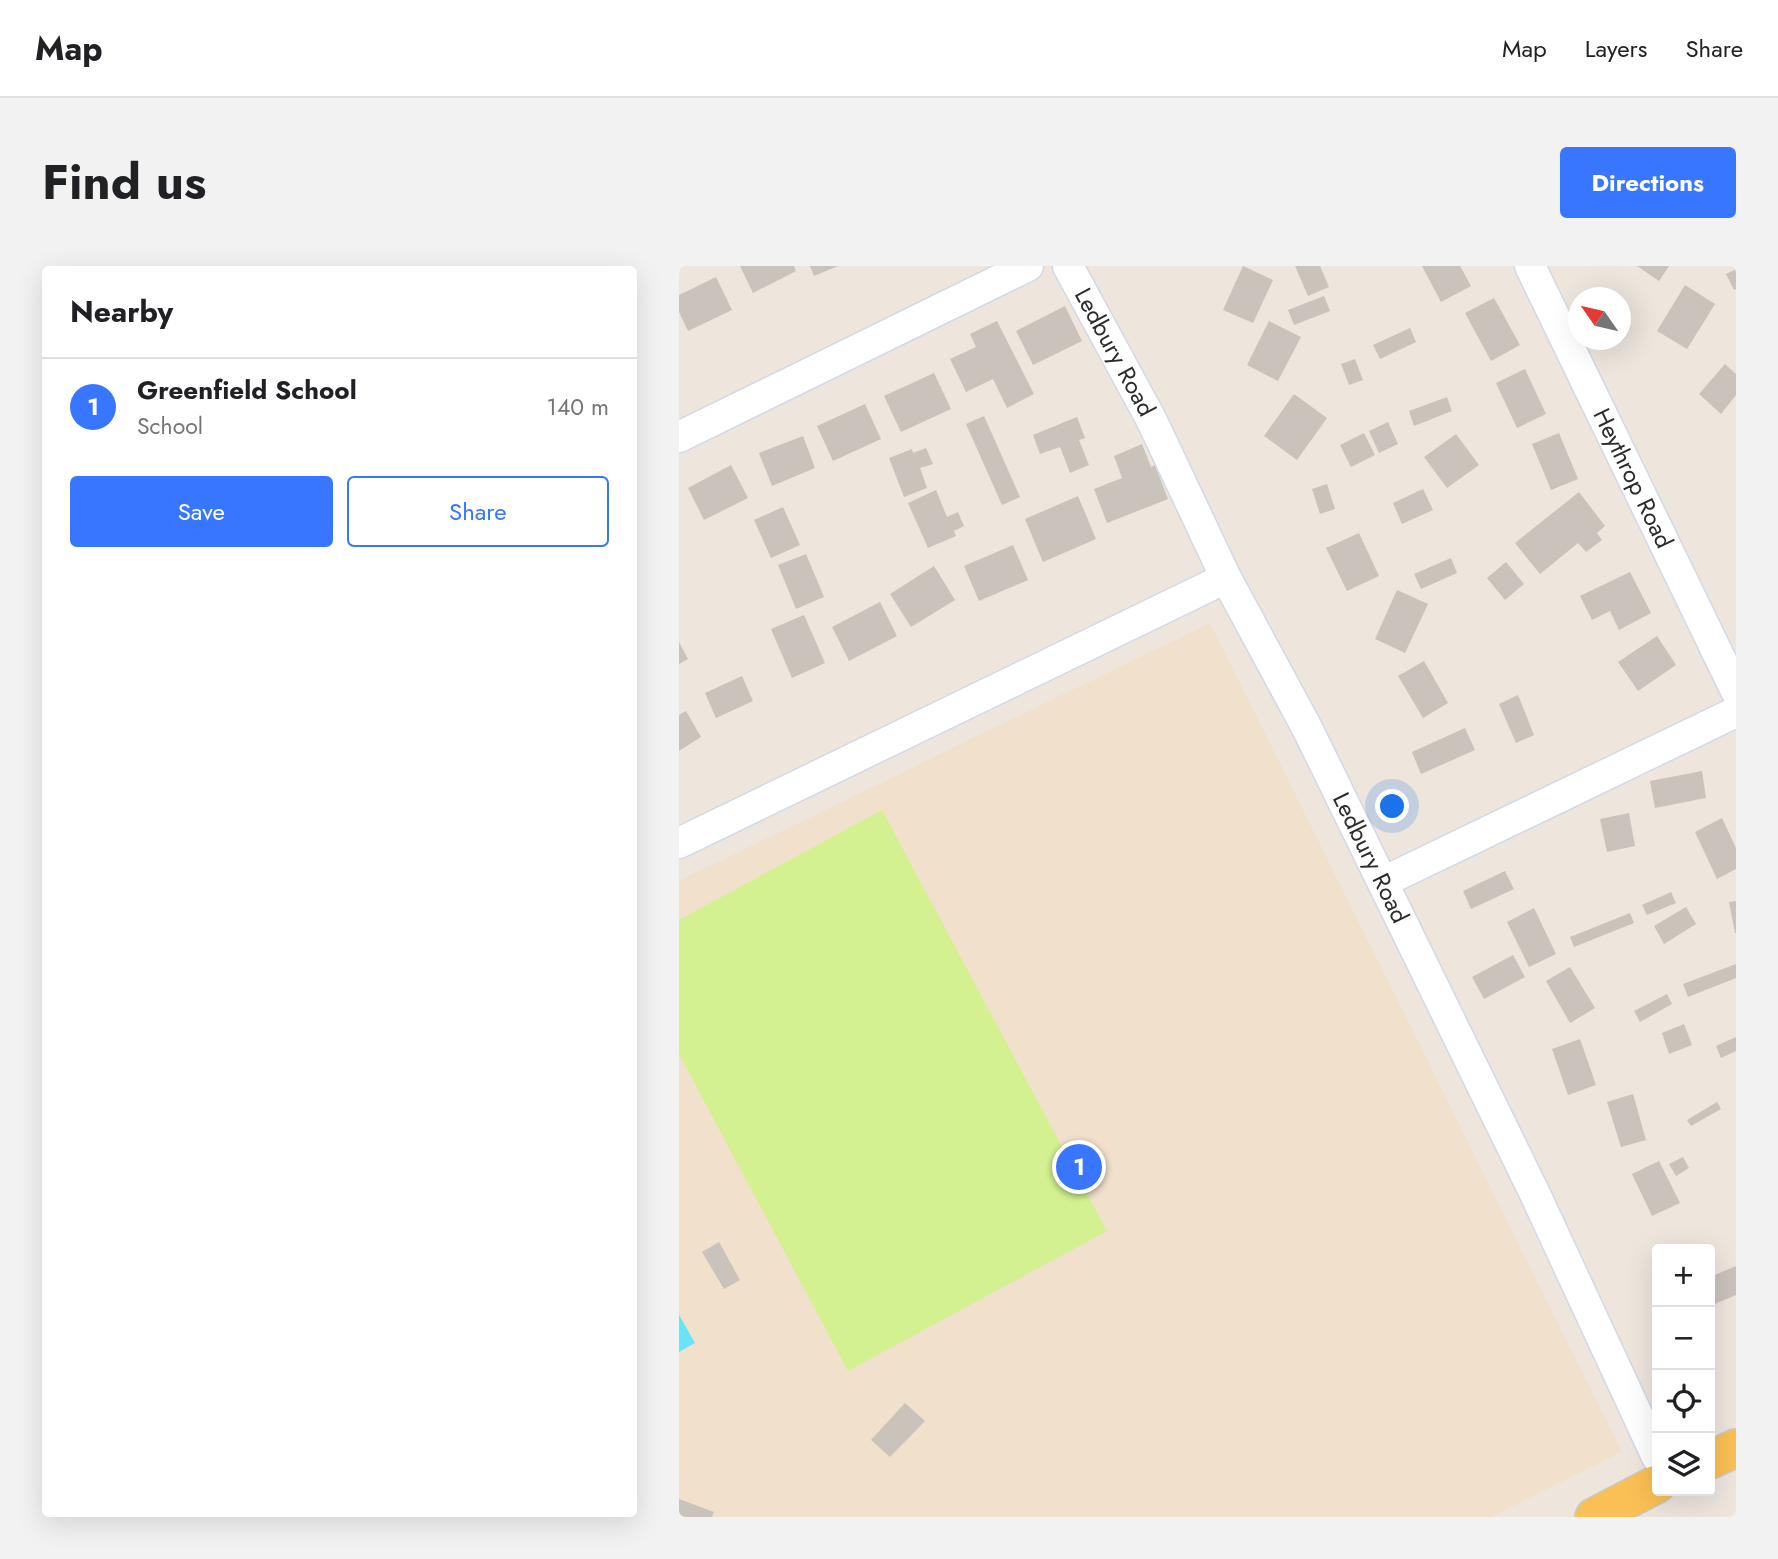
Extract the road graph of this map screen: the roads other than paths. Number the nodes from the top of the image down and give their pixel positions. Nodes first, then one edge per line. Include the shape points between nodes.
1 (1028, 266) edge
2 (1068, 266) edge
3 (1530, 266) edge
4 (679, 437) edge
5 (1227, 578) junction
6 (1736, 691) edge
7 (1736, 712) edge
8 (679, 844) edge
9 (1383, 882) junction
10 (1652, 1446) edge
11 (1736, 1448) edge
12 (1715, 1458) edge
13 (1652, 1487) edge
14 (1594, 1517) edge

1 - 4 street
2 - 5 street, Ledbury Road via 1152,421
3 - 6 street, Heythrop Road
5 - 8 street
5 - 9 street, Ledbury Road
7 - 9 street
9 - 10 street, Ledbury Road
11 - 12 main road
13 - 14 main road

